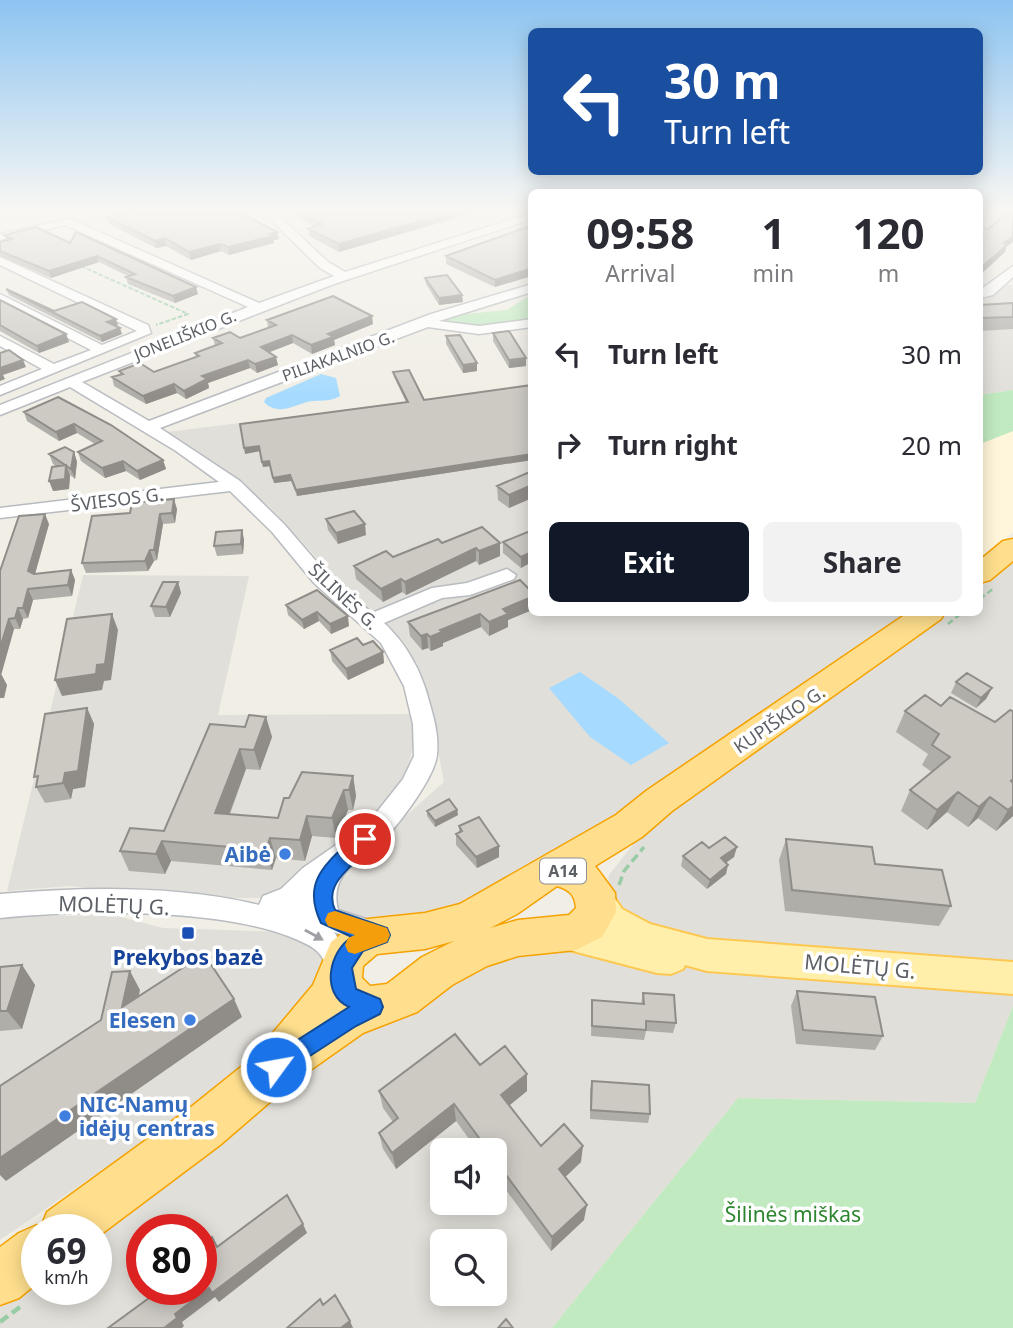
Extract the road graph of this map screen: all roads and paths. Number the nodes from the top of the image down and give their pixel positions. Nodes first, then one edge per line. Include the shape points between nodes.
1 (23, 272) edge
2 (96, 272) edge
3 (183, 272) edge
4 (335, 272) edge
5 (355, 272) edge
6 (1011, 272) edge
7 (342, 276) junction
8 (528, 289) edge
9 (983, 293) edge
10 (0, 298) edge
11 (256, 307) junction
12 (427, 323) junction
13 (528, 324) edge
14 (144, 332) junction
15 (0, 340) edge
16 (102, 350) junction
17 (53, 369) junction
18 (71, 381) junction
19 (0, 391) edge
20 (0, 410) edge
21 (145, 428) junction
22 (234, 485) junction
23 (0, 513) edge
24 (1013, 547) edge
25 (983, 572) edge
26 (507, 575) dead end
27 (937, 620) edge
28 (370, 621) junction
29 (638, 835) junction
30 (352, 849) junction
31 (556, 870) junction
32 (604, 896) junction
33 (275, 904) junction
34 (0, 906) edge
35 (228, 910) junction
36 (328, 916) junction
37 (561, 934) junction
38 (380, 935) junction
39 (707, 955) junction
40 (341, 970) junction
41 (1013, 978) edge
42 (372, 1007) junction
43 (276, 1067) junction
44 (85, 1214) edge

1 - 14 street
2 - 14 path via 188,314
3 - 11 street
4 - 7 street
5 - 7 street, JONELIŠKIO G.
6 - 9 street
7 - 11 street, JONELIŠKIO G.
8 - 12 street, PILIAKALNIO G.
10 - 16 street
11 - 18 street, JONELIŠKIO G.
12 - 13 street via 480,330
12 - 21 street, PILIAKALNIO G.
14 - 16 street
15 - 17 street
16 - 17 street
17 - 19 street
18 - 20 street, JONELIŠKIO G.
18 - 21 street, ŠILINĖS G.
21 - 22 street, ŠILINĖS G.
22 - 23 street, ŠVIESOS G.
22 - 28 street, ŠILINĖS G. via 321,579
24 - 25 highway
26 - 28 street via 470,589 439,592
27 - 29 highway, KUPIŠKIO G. / A14 via 669,794
28 - 30 street, ŠILINĖS G. via 388,638 415,686 426,756 412,785 378,829
29 - 31 highway, KUPIŠKIO G. / A14
29 - 32 path via 619,882
29 - 32 highway, KUPIŠKIO G. / A14 via 600,874
30 - 33 street, ŠILINĖS G.
30 - 36 street, ŠILINĖS G. via 328,875 322,903
31 - 32 highway, A14 via 580,876
31 - 38 highway, A14 via 467,920 425,931
32 - 37 highway, A14 via 588,924
32 - 39 main road, MOLĖTŲ G. via 610,919 626,929
33 - 35 street, MOLĖTŲ G.
33 - 36 street, MOLĖTŲ G.
34 - 35 street, MOLĖTŲ G. via 87,901
35 -> 40 street, MOLĖTŲ G. via 308,931 332,948
36 - 38 street, MOLĖTŲ G.
37 - 39 main road, MOLĖTŲ G. via 655,958
37 - 42 highway, A14 via 518,938 476,951 388,1005
38 - 40 highway, A14 via 355,944
39 - 41 main road, MOLĖTŲ G.
40 - 42 highway via 349,996
40 - 43 highway, A14 via 328,999
42 - 43 highway, A14
43 - 44 highway, A14 via 203,1128

